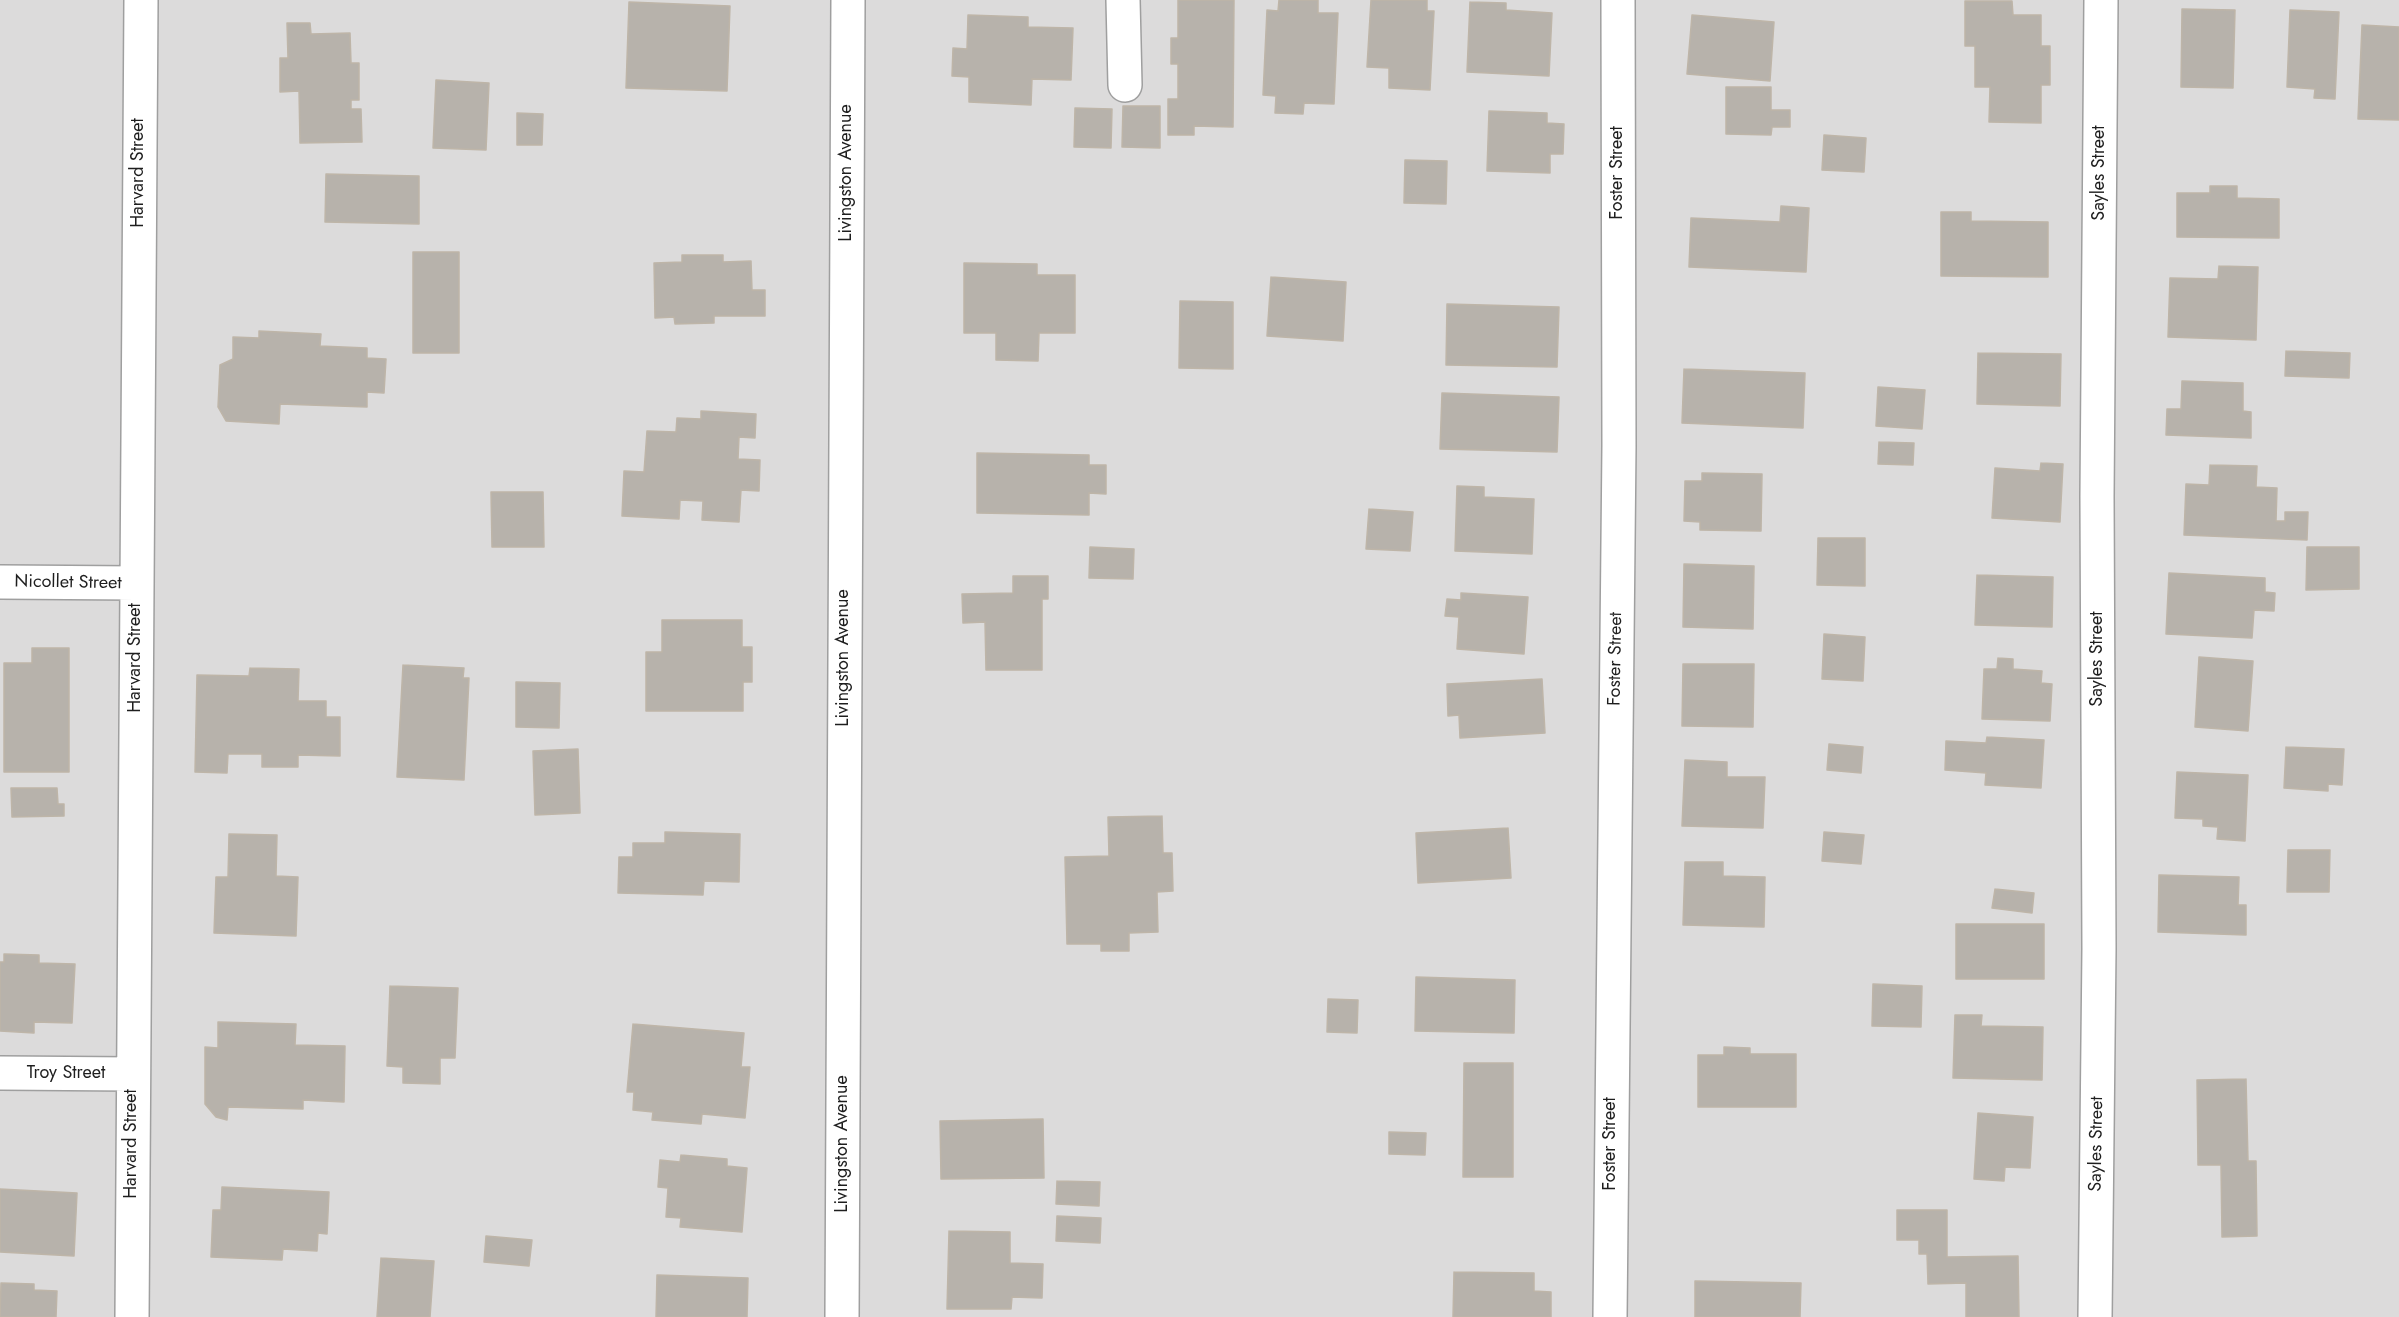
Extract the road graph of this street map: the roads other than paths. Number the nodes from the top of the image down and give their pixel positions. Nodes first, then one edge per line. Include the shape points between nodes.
1 (141, 0) edge
2 (848, 0) edge
3 (1123, 0) edge
4 (1618, 0) edge
5 (2101, 0) edge
6 (1125, 85) dead end
7 (0, 582) edge
8 (136, 583) junction
9 (0, 1073) edge
10 (133, 1074) junction
11 (132, 1317) edge
12 (842, 1317) edge
13 (1610, 1317) edge
14 (2095, 1317) edge

1 - 8 street, Harvard Street
2 - 12 street, Livingston Avenue
3 - 6 street
4 - 13 street, Foster Street via 1619,446
5 - 14 street, Sayles Street
7 - 8 street, Nicollet Street
8 - 10 street, Harvard Street
9 - 10 street, Troy Street
10 - 11 street, Harvard Street

